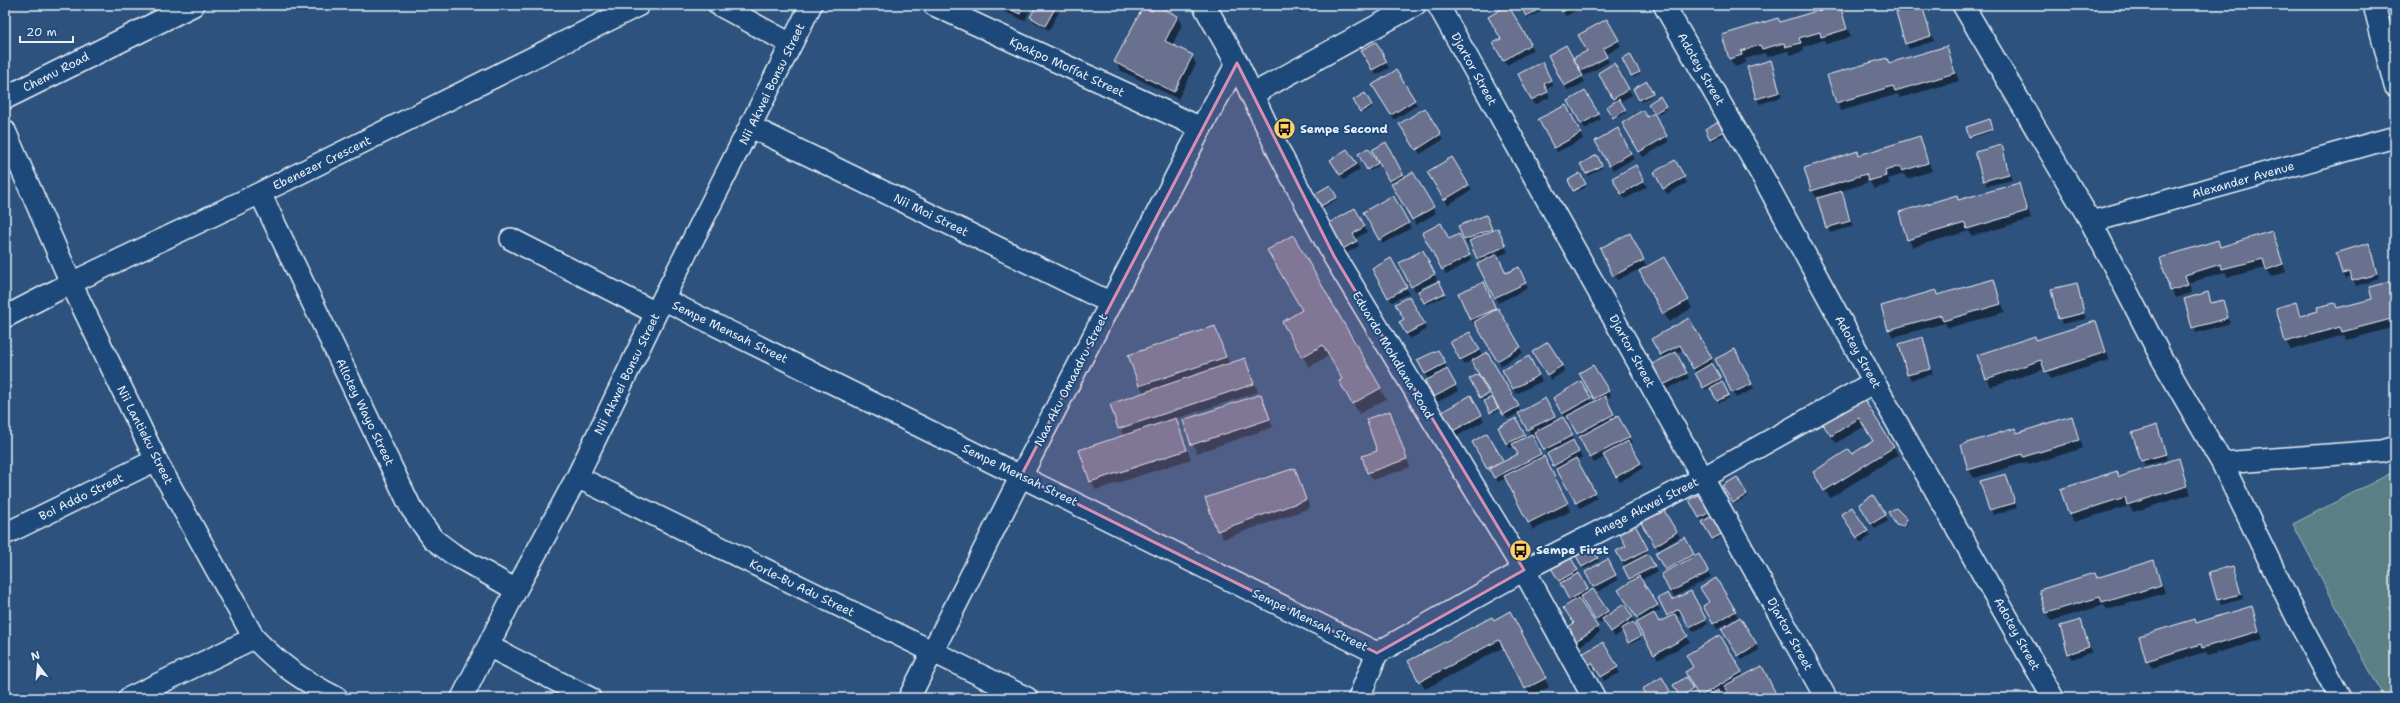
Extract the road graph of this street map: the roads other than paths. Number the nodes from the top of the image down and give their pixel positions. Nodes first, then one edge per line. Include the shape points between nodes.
1 (193, 5) edge
2 (638, 5) edge
3 (719, 5) edge
4 (811, 5) edge
5 (934, 5) edge
6 (1204, 5) edge
7 (1415, 5) edge
8 (1438, 5) edge
9 (1664, 5) edge
10 (1963, 5) edge
11 (2374, 5) edge
12 (791, 44) junction
13 (1237, 63) junction
14 (2395, 86) edge
15 (1251, 95) junction
16 (5, 98) edge
17 (751, 127) junction
18 (1201, 128) junction
19 (5, 131) edge
20 (2395, 137) edge
21 (260, 193) junction
22 (2091, 222) junction
23 (511, 239) dead end
24 (71, 283) junction
25 (1111, 303) junction
26 (660, 306) junction
27 (5, 317) edge
28 (1874, 382) junction
29 (2395, 447) edge
30 (156, 460) junction
31 (2222, 462) junction
32 (1021, 476) junction
33 (577, 477) junction
34 (1703, 478) junction
35 (5, 534) edge
36 (1524, 570) junction
37 (516, 590) junction
38 (254, 638) junction
39 (488, 646) junction
40 (932, 652) junction
41 (1377, 653) junction
42 (129, 698) edge
43 (337, 698) edge
44 (462, 698) edge
45 (590, 698) edge
46 (909, 698) edge
47 (1027, 698) edge
48 (1359, 698) edge
49 (1594, 698) edge
50 (1826, 698) edge
51 (2053, 698) edge
52 (2340, 698) edge

1 - 16 main road, Chemu Road
2 - 21 street, Ebenezer Crescent
3 - 12 street
4 - 12 street, Nii Akwei Bonsu Street
5 - 18 street, Kpakpo Moffat Street
6 - 13 main road, Eduardo Mohdlana Road
7 - 15 street
8 - 34 street, Djartor Street
9 - 28 street, Adotey Street via 1768,186
10 - 22 street
11 - 14 street
12 - 17 street, Nii Akwei Bonsu Street
13 - 15 main road, Eduardo Mohdlana Road
13 - 18 street, Naa Aku Omaadru Street
15 - 36 main road, Eduardo Mohdlana Road via 1338,263
17 - 25 street, Nii Moi Street
17 - 26 street, Nii Akwei Bonsu Street
18 - 25 street, Naa Aku Omaadru Street
19 - 24 street, Nii Lantieku Street
20 - 22 street, Alexander Avenue
21 - 24 street, Ebenezer Crescent
21 - 37 street, Allotey Wayo Street via 411,508 433,539 453,554
22 - 31 street via 2162,359
23 - 26 street, Sempe Mensah Street
24 - 27 street, Ebenezer Crescent
24 - 30 street, Nii Lantieku Street
25 - 32 street, Naa Aku Omaadru Street
26 - 32 street, Sempe Mensah Street
26 - 33 street, Nii Akwei Bonsu Street
28 - 34 street, Anege Akwei Street
28 - 51 street, Adotey Street
29 - 31 street via 2382,451
30 - 35 street, Boi Addo Street
30 - 38 street, Nii Lantieku Street
31 - 52 street via 2300,624
32 - 40 street, Naa Aku Omaadru Street
32 - 41 street, Sempe Mensah Street
33 - 37 street, Nii Akwei Bonsu Street
33 - 40 street, Korle-Bu Adu Street
34 - 36 street, Anege Akwei Street
34 - 50 street, Djartor Street
36 - 41 street, Anege Akwei Street
36 - 49 main road, Eduardo Mohdlana Road
37 - 39 street, Nii Akwei Bonsu Street
38 - 42 street
38 - 43 street, Nii Lantieku Street via 276,660 300,678
39 - 44 street, Nii Akwei Bonsu Street
39 - 45 street
40 - 46 street, Naa Aku Omaadru Street
40 - 47 street, Korle-Bu Adu Street
41 - 48 street

